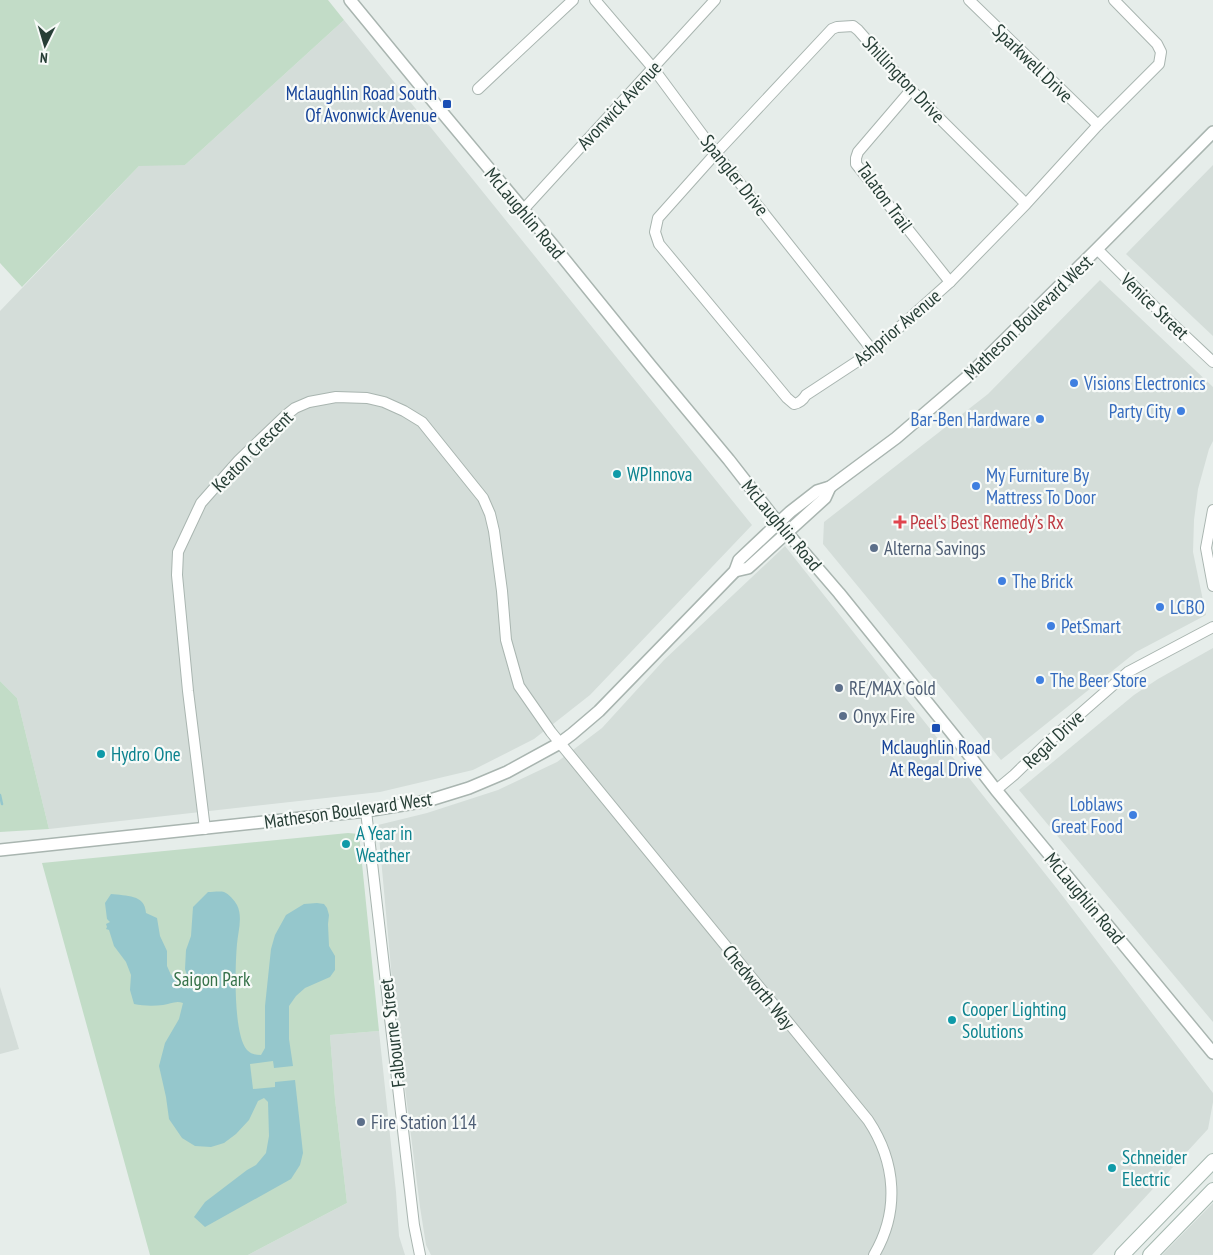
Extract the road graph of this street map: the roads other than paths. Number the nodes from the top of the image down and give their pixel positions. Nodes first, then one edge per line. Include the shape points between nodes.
1 (350, 0) edge
2 (573, 0) edge
3 (595, 0) edge
4 (715, 0) edge
5 (969, 0) edge
6 (1114, 0) edge
7 (653, 68) junction
8 (478, 89) dead end
9 (911, 90) junction
10 (1098, 125) junction
11 (1213, 132) edge
12 (716, 153) junction
13 (1026, 204) junction
14 (523, 210) junction
15 (1097, 250) junction
16 (950, 282) junction
17 (873, 352) junction
18 (1213, 362) edge
19 (830, 487) junction
20 (1213, 510) edge
21 (778, 522) junction
22 (787, 532) junction
23 (735, 571) junction
24 (1213, 586) edge
25 (1213, 627) edge
26 (560, 743) junction
27 (996, 790) junction
28 (366, 811) junction
29 (205, 829) junction
30 (0, 850) edge
31 (1213, 1053) edge
32 (1213, 1161) edge
33 (1213, 1190) edge
34 (420, 1255) edge
35 (874, 1255) edge
36 (1122, 1255) edge
37 (1150, 1255) edge

1 - 14 street, McLaughlin Road
2 - 8 street
3 - 7 street, Spangler Drive
4 - 7 street, Avonwick Avenue
5 - 10 street, Sparkwell Drive
6 - 10 street, Ashprior Avenue via 1161,52 1159,64
7 - 12 street, Spangler Drive
7 - 14 street, Avonwick Avenue
9 - 12 street, Shillington Drive via 858,30 853,26 837,27
9 - 13 street, Shillington Drive
9 - 16 street, Talaton Trail via 858,152 856,164
10 - 13 street, Ashprior Avenue
11 - 15 street, Matheson Boulevard West
12 - 17 street, Spangler Drive
12 - 17 street, Ashprior Avenue via 658,218 655,232 659,244 794,404
13 - 16 street, Ashprior Avenue
14 - 21 street, McLaughlin Road
15 - 18 street, Venice Street
15 - 19 street, Matheson Boulevard West via 966,378 896,438
16 - 17 street, Ashprior Avenue
19 - 21 street, Matheson Boulevard West via 817,491
19 - 22 street, Matheson Boulevard West via 824,498
20 - 24 street via 1206,548
21 - 22 street, McLaughlin Road
21 - 23 street, Matheson Boulevard West via 739,560
22 - 23 street, Matheson Boulevard West via 748,568
22 - 27 street, McLaughlin Road
23 - 26 street, Matheson Boulevard West via 599,711
25 - 27 street, Regal Drive via 1128,672
26 - 28 street, Matheson Boulevard West via 507,772 469,788 427,801
26 - 29 street, Keaton Crescent via 520,686 506,640 494,531 483,498 422,422 404,411 368,398 336,397 309,402 285,416 239,460 201,503 178,552 177,575 188,691
26 - 35 street, Chedworth Way via 875,1130 888,1163 891,1200 884,1234
27 - 31 street, McLaughlin Road
28 - 29 street, Matheson Boulevard West
28 - 34 street, Falbourne Street
29 - 30 street, Matheson Boulevard West
32 - 36 main road
33 - 37 main road

